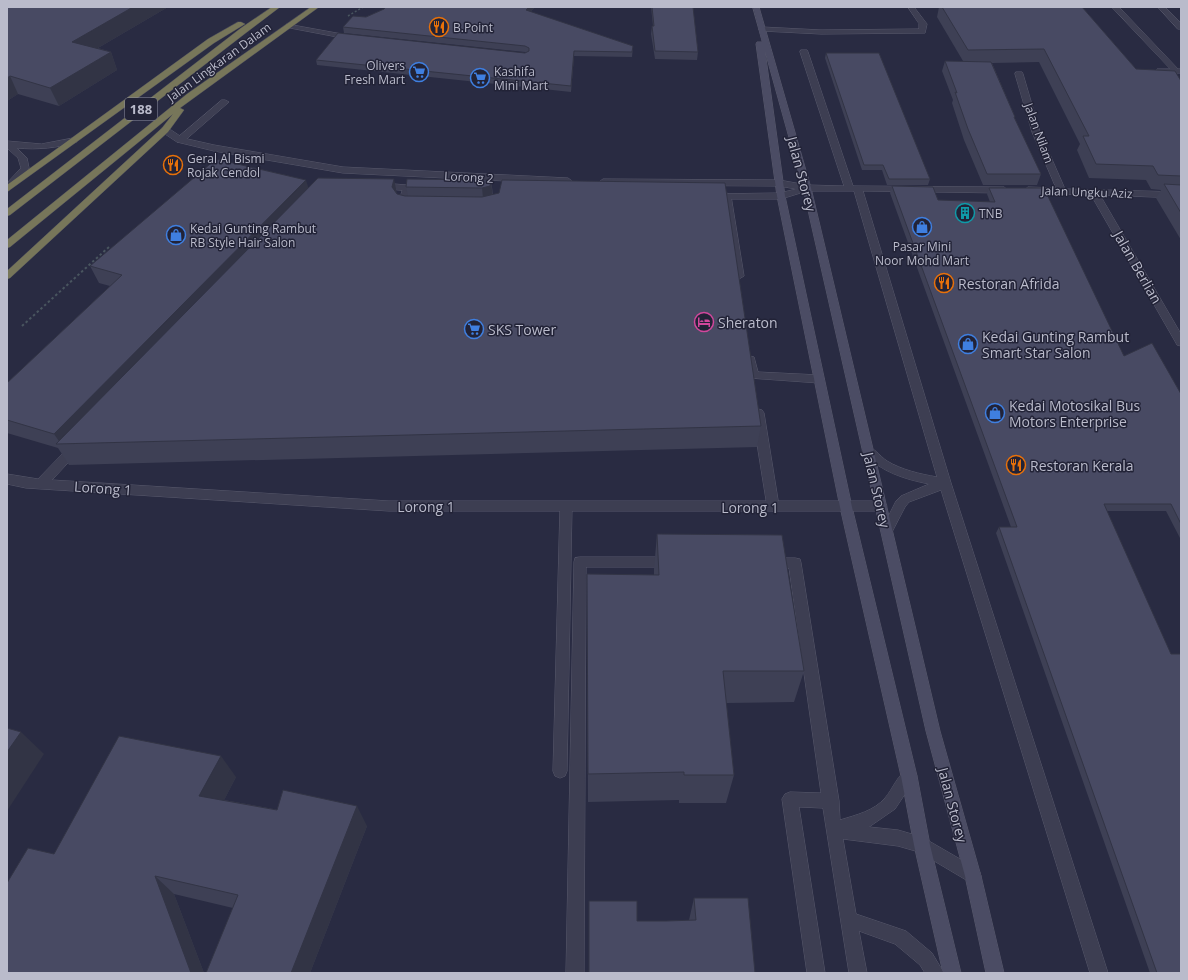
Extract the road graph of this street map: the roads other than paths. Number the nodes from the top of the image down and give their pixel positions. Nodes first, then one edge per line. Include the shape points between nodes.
1 (275, 7) edge
2 (316, 7) edge
3 (756, 7) edge
4 (911, 7) edge
5 (1115, 7) edge
6 (1161, 7) edge
7 (290, 26) junction
8 (1181, 27) edge
9 (762, 29) junction
10 (362, 39) edge
11 (804, 52) dead end
12 (1154, 71) edge
13 (1178, 71) edge
14 (1019, 74) dead end
15 (190, 96) junction
16 (225, 102) dead end
17 (165, 130) junction
18 (74, 140) junction
19 (180, 140) junction
20 (7, 145) edge
21 (343, 170) junction
22 (335, 179) edge
23 (577, 182) edge
24 (593, 182) edge
25 (779, 183) junction
26 (369, 185) edge
27 (407, 188) junction
28 (807, 188) junction
29 (853, 188) junction
30 (7, 189) edge
31 (430, 189) edge
32 (1061, 190) junction
33 (1094, 192) junction
34 (1181, 195) edge
35 (704, 196) edge
36 (727, 196) junction
37 (781, 196) junction
38 (417, 212) edge
39 (7, 213) edge
40 (7, 245) edge
41 (7, 276) edge
42 (740, 289) edge
43 (1181, 343) edge
44 (749, 352) edge
45 (819, 379) junction
46 (756, 398) edge
47 (85, 438) edge
48 (868, 451) junction
49 (7, 479) edge
50 (945, 483) junction
51 (41, 484) junction
52 (773, 506) junction
53 (846, 506) junction
54 (881, 506) junction
55 (566, 507) junction
56 (887, 531) junction
57 (684, 562) edge
58 (755, 562) edge
59 (560, 771) dead end
60 (909, 776) junction
61 (831, 800) junction
62 (834, 830) junction
63 (922, 845) junction
64 (973, 876) junction
65 (850, 920) junction
66 (575, 973) edge
67 (816, 973) edge
68 (858, 973) edge
69 (935, 973) edge
70 (952, 973) edge
71 (995, 973) edge
72 (1099, 973) edge

1 - 18 highway via 211,41
1 - 39 highway, Jalan Lingkaran Dalam / 188
2 - 7 highway, Jalan Lingkaran Dalam / 188
3 - 9 main road, Jalan Storey
3 - 25 main road, Jalan Storey
4 - 9 street via 923,24 922,30 821,32
5 - 13 street
6 - 8 street
7 - 10 street
7 - 15 highway, Jalan Lingkaran Dalam / 188
9 - 28 main road, Jalan Storey
11 - 29 street
12 - 13 street
14 - 32 street, Jalan Nilam via 1036,132
15 - 17 highway
15 - 40 highway, Jalan Lingkaran Dalam / 188
16 - 19 street
17 - 19 street, Lorong 2
17 - 41 highway
18 - 20 street via 43,147
18 - 30 highway
19 - 21 street, Lorong 2
20 - 30 street via 21,154 25,160 25,168
21 - 22 street
21 - 23 street, Lorong 2
24 - 25 street
25 - 28 street, Jalan Ungku Aziz
25 - 37 main road, Jalan Storey
26 - 27 street
27 - 31 street
27 - 38 street via 402,207 404,211
28 - 29 street, Jalan Ungku Aziz
28 - 37 street
28 - 48 main road, Jalan Storey
29 - 32 street, Jalan Ungku Aziz
29 - 50 street
32 - 33 street, Jalan Ungku Aziz
33 - 34 street, Jalan Ungku Aziz
33 - 43 street, Jalan Berlian
35 - 36 street
36 - 37 street
36 - 42 street
37 - 45 main road, Jalan Storey
44 - 45 street via 753,379
45 - 53 main road, Jalan Storey
46 - 52 street
47 - 51 street
48 - 50 street via 894,470
48 - 54 main road, Jalan Storey
49 - 51 street, Lorong 1
50 - 56 street via 905,499
50 - 72 street
51 - 55 street, Lorong 1 via 389,506
52 - 53 street, Lorong 1
52 - 55 street, Lorong 1
53 - 54 street, Lorong 1
53 - 60 main road, Jalan Storey
54 - 56 main road, Jalan Storey
55 - 59 street
56 - 64 main road, Jalan Storey via 933,731
57 - 66 street via 580,562
58 - 61 street via 795,563
60 - 62 street via 890,804 869,819
60 - 63 main road, Jalan Storey
61 - 62 street
61 - 67 street via 790,799
62 - 63 street via 898,838
62 - 65 street
63 - 64 street
63 - 70 main road, Jalan Storey
64 - 71 main road, Jalan Storey
65 - 68 street
65 - 69 street via 900,937 926,959

